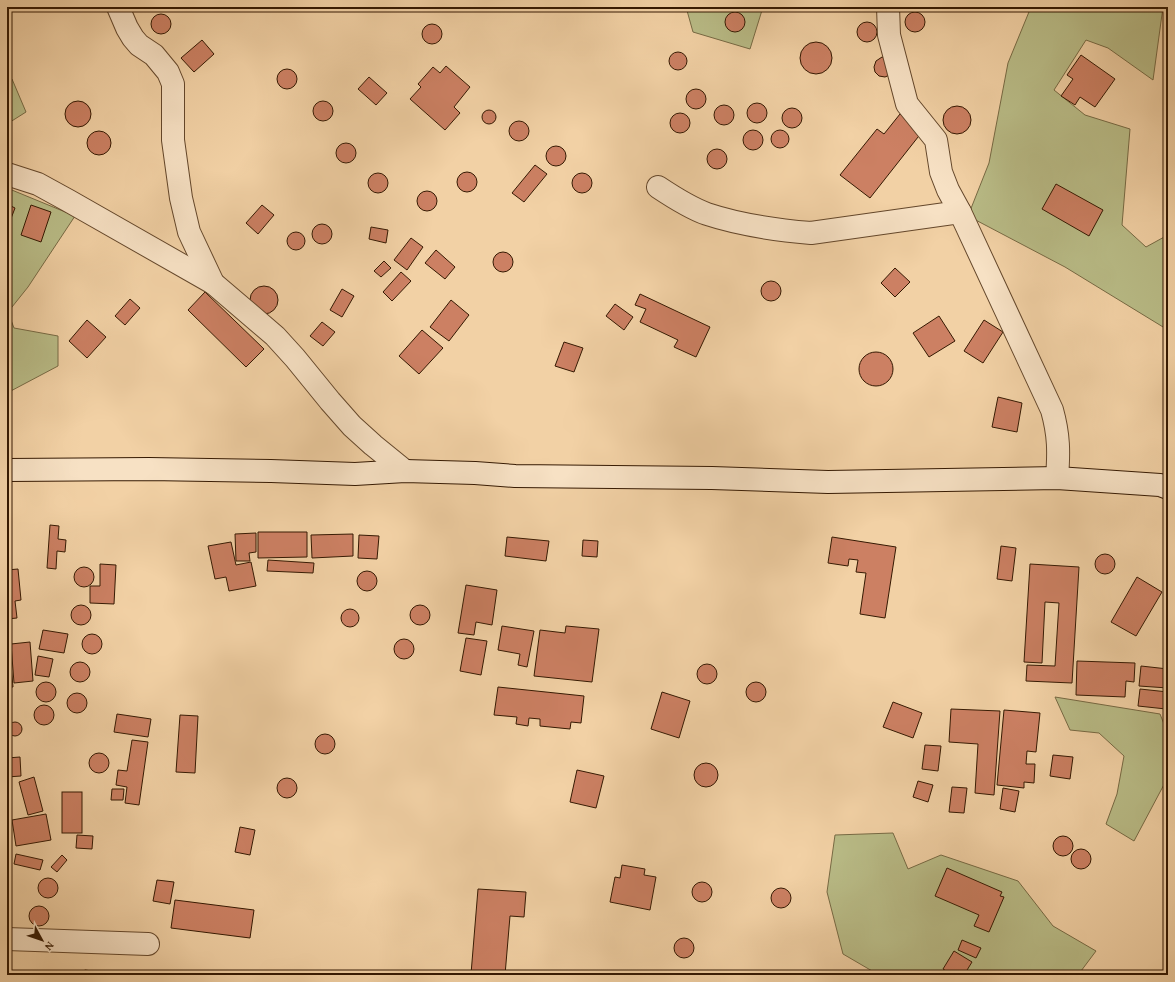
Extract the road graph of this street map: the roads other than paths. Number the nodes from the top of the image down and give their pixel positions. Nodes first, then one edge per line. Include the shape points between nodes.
1 (118, 7) edge
2 (888, 7) edge
3 (7, 174) edge
4 (658, 187) dead end
5 (960, 212) junction
6 (213, 283) junction
7 (7, 470) edge
8 (405, 471) junction
9 (1056, 478) junction
10 (1165, 485) edge
11 (7, 939) edge
12 (148, 944) dead end

1 - 6 street via 133,38 154,55 168,72 173,84 173,140 181,198 189,232
2 - 5 street via 889,34 907,104 936,140 941,172
3 - 6 street via 38,184
4 - 5 street via 706,213 786,231 811,233
5 - 9 street via 1052,410 1059,452
6 - 8 street via 275,336 352,426
7 - 8 street via 149,469 355,474
8 - 9 street via 515,476 828,482
9 - 10 street
11 - 12 street

